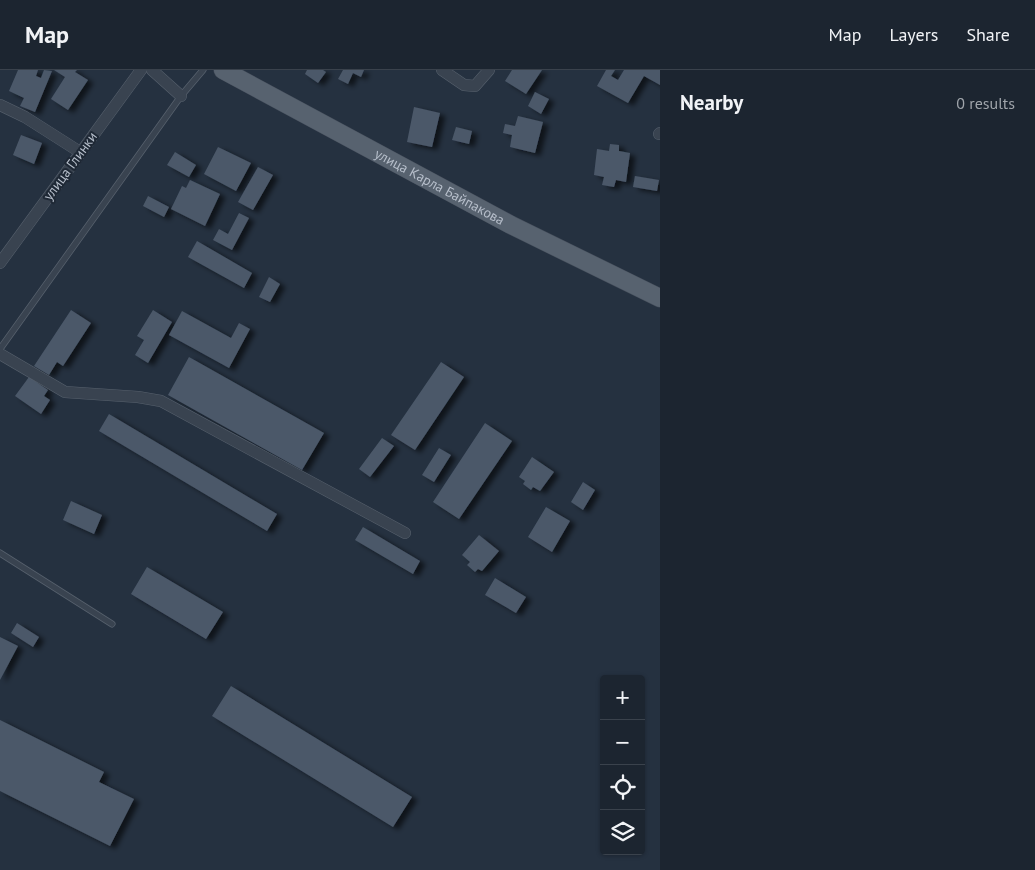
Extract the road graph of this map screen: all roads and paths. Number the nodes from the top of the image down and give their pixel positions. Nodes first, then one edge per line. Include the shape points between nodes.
1 (141, 70) edge
2 (152, 70) edge
3 (204, 70) edge
4 (223, 70) edge
5 (442, 70) edge
6 (490, 70) edge
7 (181, 96) junction
8 (0, 105) edge
9 (80, 152) junction
10 (0, 263) edge
11 (660, 298) edge
12 (0, 349) edge
13 (0, 354) edge
14 (405, 533) dead end
15 (0, 553) edge
16 (112, 624) dead end

1 - 9 street, улица Глинки
2 - 7 street
3 - 7 lane
4 - 11 main road, улица Карла Байпакова via 511,224
5 - 6 street via 464,85 475,86
7 - 12 lane
8 - 9 street
9 - 10 street, улица Глинки
13 - 14 street via 65,392 161,401
15 - 16 lane

